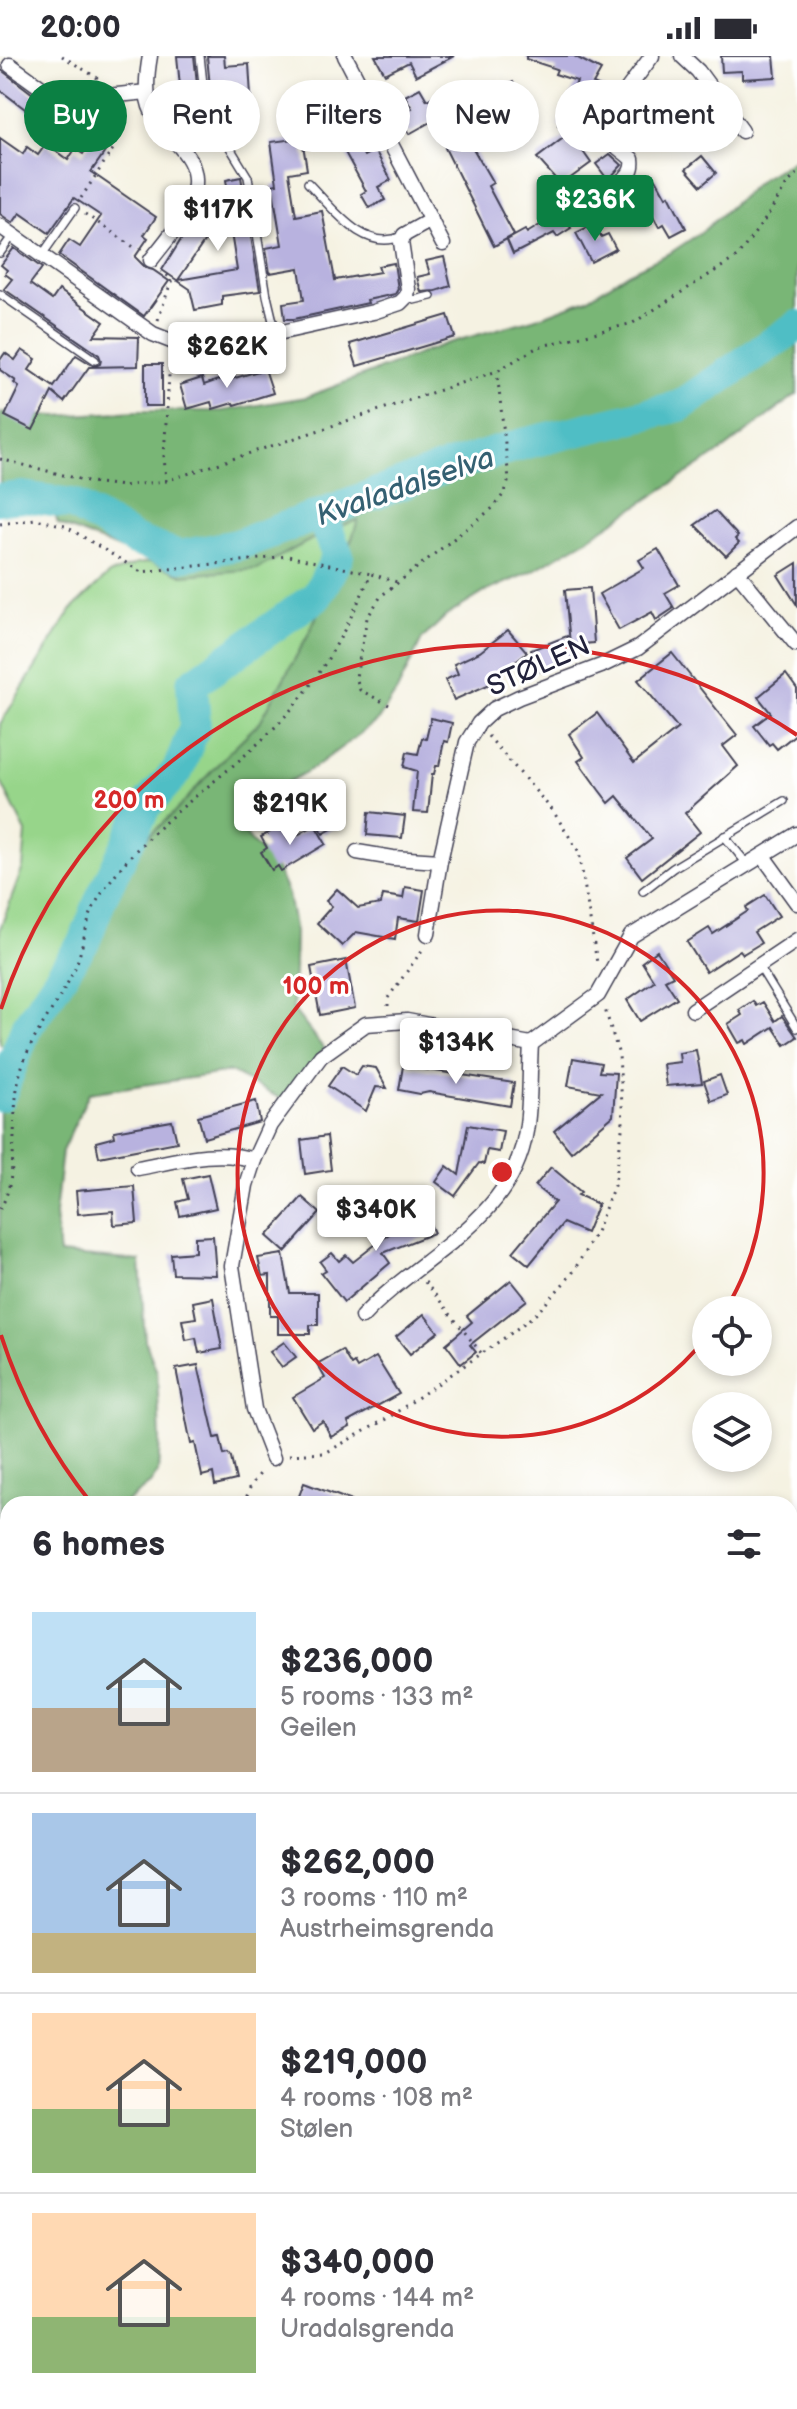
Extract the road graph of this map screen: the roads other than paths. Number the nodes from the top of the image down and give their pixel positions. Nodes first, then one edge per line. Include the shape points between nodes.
1 (150, 56) edge
2 (200, 56) edge
3 (345, 56) edge
4 (652, 56) edge
5 (682, 56) edge
6 (10, 65) dead end
7 (148, 80) edge
8 (705, 80) edge
9 (143, 92) edge
10 (184, 152) edge
11 (308, 183) dead end
12 (616, 186) dead end
13 (75, 208) road end
14 (431, 220) junction
15 (0, 226) edge
16 (13, 235) junction
17 (404, 235) junction
18 (443, 244) dead end
19 (0, 253) edge
20 (42, 255) junction
21 (151, 260) road end
22 (0, 294) edge
23 (407, 296) junction
24 (431, 296) dead end
25 (276, 334) junction
26 (95, 360) dead end
27 (797, 527) edge
28 (737, 572) junction
29 (796, 644) edge
30 (784, 801) dead end
31 (797, 834) edge
32 (724, 836) junction
33 (357, 852) dead end
34 (763, 856) junction
35 (440, 861) junction
36 (749, 865) junction
37 (643, 891) dead end
38 (797, 903) edge
39 (428, 934) road end
40 (797, 940) edge
41 (759, 966) junction
42 (693, 1010) dead end
43 (797, 1028) edge
44 (531, 1044) junction
45 (254, 1160) junction
46 (138, 1168) dead end
47 (362, 1317) dead end
48 (273, 1458) dead end

1 - 7 street
2 - 25 lane via 210,115 248,177
3 - 14 street
4 - 12 street via 603,122 608,139 632,159 630,174
5 - 8 street
6 - 9 street via 60,98
10 - 21 street via 195,176 194,190 184,216
11 - 17 lane via 369,238 392,241
13 - 20 lane
14 - 17 street
14 - 18 street
15 - 16 street
16 - 19 lane
16 - 20 street
17 - 23 street
20 - 25 street via 172,343 214,347
22 - 26 lane
23 - 24 lane
23 - 25 street via 373,312
27 - 28 street, STØLEN
28 - 29 street
28 - 35 street, STØLEN via 638,648 519,697 479,723 467,742
30 - 32 lane
31 - 34 street
32 - 36 lane
32 - 37 lane
33 - 35 street
34 - 36 street
34 - 38 street
35 - 39 street, STØLEN
36 - 44 street via 631,936 598,995
40 - 41 street
41 - 42 street
41 - 43 lane
44 - 45 street via 407,1021 366,1024 321,1056 270,1125
44 - 47 street via 526,1132 504,1189 474,1224
45 - 46 street via 218,1155
45 - 48 street via 232,1266 254,1409

